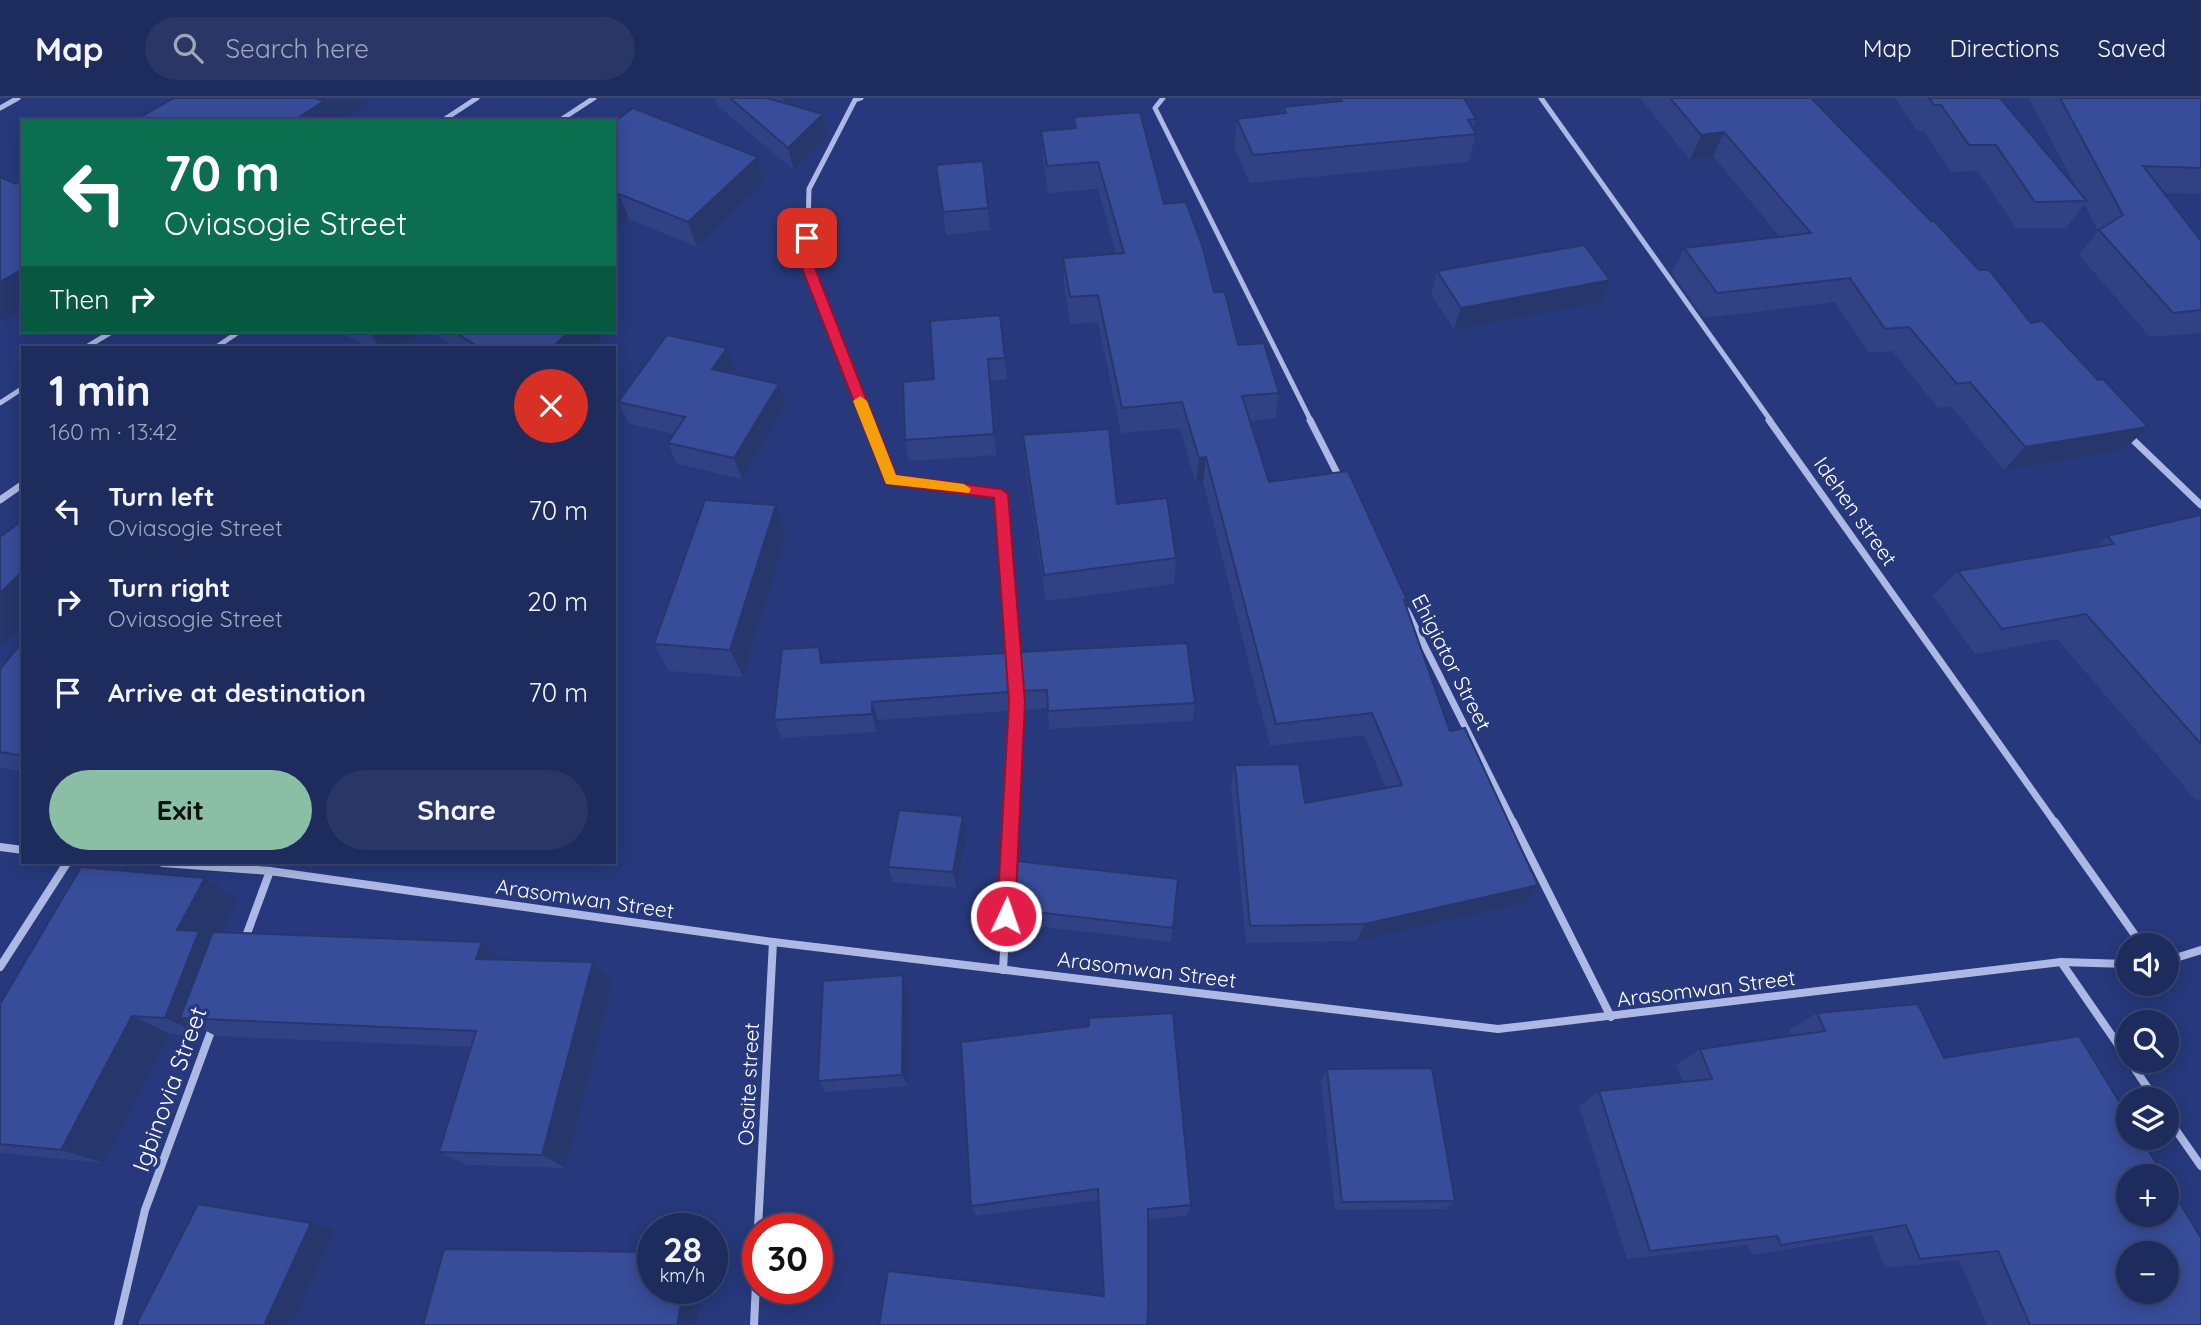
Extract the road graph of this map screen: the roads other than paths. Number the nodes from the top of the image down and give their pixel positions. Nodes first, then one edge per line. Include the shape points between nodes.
1 (18, 98) edge
2 (477, 98) edge
3 (594, 98) edge
4 (861, 98) edge
5 (1163, 98) edge
6 (1541, 98) edge
7 (0, 108) edge
8 (445, 119) edge
9 (562, 119) edge
10 (110, 333) edge
11 (237, 333) edge
12 (88, 346) edge
13 (218, 346) edge
14 (21, 389) edge
15 (0, 402) edge
16 (2121, 427) edge
17 (21, 485) edge
18 (1345, 487) edge
19 (0, 500) edge
20 (2201, 505) edge
21 (1400, 598) edge
22 (0, 847) edge
23 (21, 850) edge
24 (66, 864) edge
25 (176, 864) edge
26 (270, 871) junction
27 (2133, 933) edge
28 (773, 942) junction
29 (241, 949) edge
30 (2201, 950) edge
31 (2179, 957) edge
32 (2061, 962) junction
33 (2116, 964) edge
34 (0, 967) edge
35 (1003, 970) junction
36 (217, 1014) edge
37 (1611, 1017) junction
38 (2116, 1042) edge
39 (2179, 1135) edge
40 (2201, 1166) edge
41 (759, 1213) edge
42 (755, 1304) edge
43 (118, 1325) edge
44 (754, 1325) edge

1 - 7 street
2 - 8 street
3 - 9 street
4 - 35 street via 849,110 809,188 807,263 891,480 1001,494 1017,702
5 - 18 street via 1155,108
6 - 27 street, Idehen street
10 - 12 street
11 - 13 street
14 - 15 street
16 - 20 street
17 - 19 street
21 - 37 street, Ehigiator Street
22 - 23 street
24 - 34 street
25 - 26 street, Arasomwan Street
26 - 28 street, Arasomwan Street
26 - 29 street
28 - 35 street, Arasomwan Street
28 - 41 street, Osaite street
30 - 31 street
32 - 33 street, Arasomwan Street
32 - 37 street, Arasomwan Street
32 - 38 street
35 - 37 street, Arasomwan Street via 1498,1029
36 - 43 street, Igbinovia Street via 145,1210
39 - 40 street
42 - 44 street

